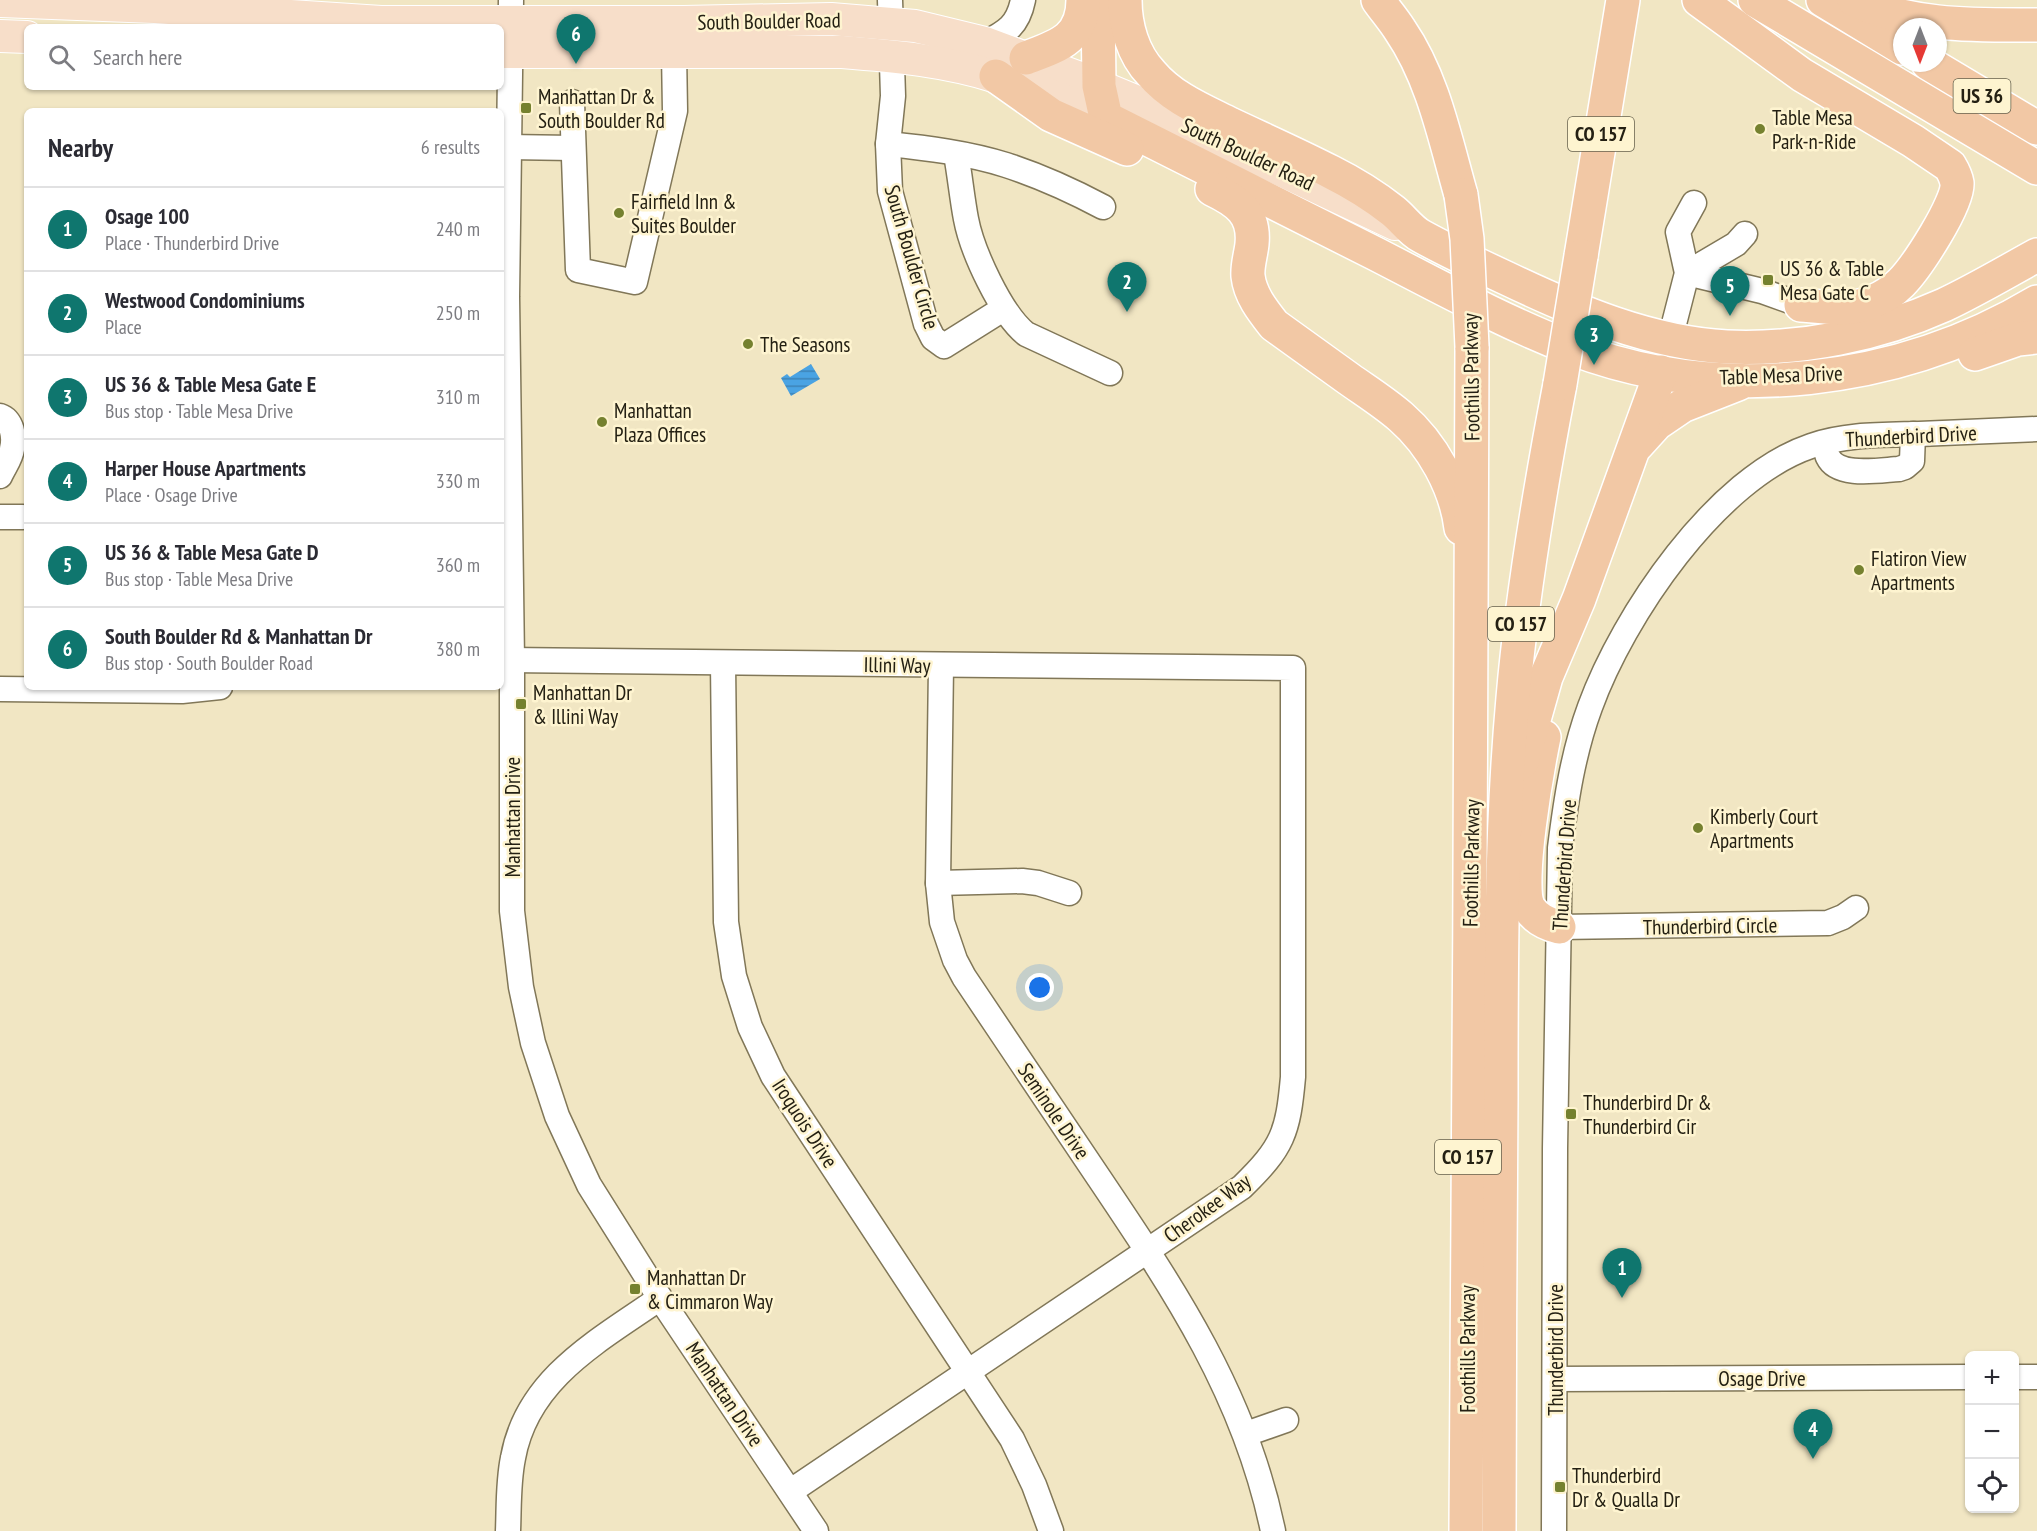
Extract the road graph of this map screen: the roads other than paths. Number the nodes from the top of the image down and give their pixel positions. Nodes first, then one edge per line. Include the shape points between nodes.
1 (1023, 0) edge
2 (1083, 0) edge
3 (1098, 0) edge
4 (1125, 0) edge
5 (1378, 0) edge
6 (1405, 0) edge
7 (1699, 0) edge
8 (1755, 0) edge
9 (1823, 0) edge
10 (1854, 0) edge
11 (0, 1) edge
12 (1622, 6) edge
13 (890, 11) edge
14 (406, 24) edge
15 (2037, 25) edge
16 (508, 32) edge
17 (0, 36) edge
18 (24, 37) edge
19 (985, 43) junction
20 (1893, 43) edge
21 (674, 52) junction
22 (893, 56) junction
23 (1026, 58) junction
24 (1943, 72) edge
25 (996, 76) junction
26 (1099, 86) junction
27 (572, 102) dead end
28 (1106, 117) junction
29 (2037, 128) edge
30 (888, 144) junction
31 (508, 147) junction
32 (573, 148) junction
33 (956, 154) junction
34 (2037, 168) edge
35 (1461, 195) junction
36 (1694, 202) dead end
37 (1103, 207) dead end
38 (1417, 234) junction
39 (1745, 234) dead end
40 (2037, 255) edge
41 (1488, 270) joint
42 (1687, 273) junction
43 (2037, 302) edge
44 (1801, 305) junction
45 (1004, 309) junction
46 (1487, 311) joint
47 (1861, 333) junction
48 (2037, 337) edge
49 (1670, 339) junction
50 (1661, 372) junction
51 (1851, 372) junction
52 (1110, 373) dead end
53 (1745, 380) junction
54 (0, 416) edge
55 (2037, 429) edge
56 (1913, 434) junction
57 (1825, 443) junction
58 (1633, 451) junction
59 (0, 476) edge
60 (1579, 599) junction
61 (1472, 625) junction
62 (506, 660) edge
63 (723, 663) junction
64 (941, 666) junction
65 (1293, 668) joint
66 (0, 689) edge
67 (24, 689) edge
68 (91, 690) edge
69 (192, 690) edge
70 (1503, 867) junction
71 (938, 883) junction
72 (1069, 893) dead end
73 (1856, 908) dead end
74 (1560, 927) junction
75 (1148, 1251) junction
76 (660, 1298) junction
77 (968, 1371) junction
78 (1965, 1377) edge
79 (2019, 1377) edge
80 (2037, 1377) edge
81 (1555, 1379) junction
82 (1286, 1420) dead end
83 (1246, 1434) junction
84 (791, 1491) junction
85 (508, 1531) edge
86 (816, 1531) edge
87 (1051, 1531) edge
88 (1273, 1531) edge
89 (1466, 1531) edge
90 (1498, 1531) edge
91 (1554, 1531) edge

1 - 19 street via 1015,23
2 - 23 highway via 1079,27 1056,46
3 - 26 highway
4 - 38 highway via 1136,52 1169,91 1332,172 1377,198
5 - 35 highway via 1401,30 1423,72
6 - 35 highway, CO 157 via 1444,99
7 - 44 highway via 1802,75 1913,141 1954,172 1954,198 1933,239 1902,282 1872,303 1833,308
8 - 34 highway, US 36
9 - 20 highway
10 - 15 highway via 1878,10 1947,24
11 - 14 main road, South Boulder Road
12 - 70 highway, CO 157, bridge via 1521,623
13 - 16 main road, South Boulder Road via 831,19
13 - 19 main road, South Boulder Road via 915,26
13 - 22 street, South Boulder Circle
16 - 21 main road, South Boulder Road
16 - 31 street, Manhattan Drive
17 - 18 main road
19 - 23 main road, South Boulder Road
21 - 22 main road, South Boulder Road via 842,52
21 - 32 street via 675,111 635,282 578,270
22 - 25 main road, South Boulder Road
22 - 30 street, South Boulder Circle
23 - 26 main road, South Boulder Road
24 - 29 highway, US 36
25 - 28 main road, South Boulder Road
25 - 61 highway via 1051,115 1238,204 1252,229 1248,276 1261,310 1274,325 1401,417 1418,434 1447,479 1459,516 1461,582
26 - 28 highway
26 - 38 main road, South Boulder Road
27 - 32 street
28 - 46 highway, South Boulder Road
30 - 33 street
30 - 45 street, South Boulder Circle via 890,191 933,338 944,346
31 - 32 street
31 - 62 street, Manhattan Drive
33 - 37 street via 1004,164 1067,188
33 - 45 street via 966,222
35 - 61 highway, Foothills Parkway / CO 157, bridge via 1472,347
36 - 42 street via 1678,232
38 - 41 highway, South Boulder Road
39 - 42 street via 1736,244
40 - 47 highway, Table Mesa Drive via 1941,306
41 - 49 highway, Table Mesa Drive via 1612,323
42 - 44 street
42 - 49 street
43 - 51 highway, Table Mesa Drive via 1978,333 1934,350
44 - 47 highway
45 - 52 street via 1026,334
46 - 50 highway, Table Mesa Drive via 1572,349
47 - 49 highway, Table Mesa Drive via 1817,342 1759,346
48 - 51 highway via 2018,339 1917,375 1886,377
49 - 50 street
50 - 53 highway, Table Mesa Drive
50 - 58 highway
51 - 53 highway, Table Mesa Drive
53 - 58 highway via 1682,406 1657,423
54 - 59 street via 11,425 12,449
55 - 56 street, Thunderbird Drive
56 - 57 street, Thunderbird Drive via 1850,436
56 - 57 street via 1912,461 1899,469 1849,471 1828,458
57 - 74 street, Thunderbird Drive via 1773,464 1740,489 1702,526 1662,576 1619,642 1590,707 1573,765 1560,848
58 - 60 highway
60 - 70 highway via 1546,676 1522,760
60 - 74 highway via 1537,772 1525,874 1528,906 1544,923
61 - 89 highway, Foothills Parkway / CO 157
62 - 63 street, Illini Way
62 - 76 street, Manhattan Drive via 512,911 521,987 533,1043 557,1116 589,1185
63 - 64 street, Illini Way
63 - 77 street, Iroquois Drive via 726,922 734,976 750,1027 773,1076
64 - 65 street, Illini Way
64 - 71 street, Seminole Drive
65 - 75 street, Cherokee Way via 1293,1077 1289,1114 1280,1144 1242,1187
66 - 67 street
68 - 69 street
70 - 90 highway, Foothills Parkway / CO 157
71 - 72 street via 1022,881
71 - 75 street, Seminole Drive via 942,922 964,977
73 - 74 street, Thunderbird Circle via 1828,923
74 - 81 street, Thunderbird Drive
75 - 77 street, Cherokee Way
75 - 83 street, Seminole Drive via 1197,1331
76 - 84 street, Manhattan Drive
76 - 85 street via 572,1360 545,1387 525,1419 513,1456
77 - 84 street, Cherokee Way
77 - 87 street, Iroquois Drive via 1012,1439 1035,1485
78 - 81 street, Osage Drive
79 - 80 street
81 - 91 street, Thunderbird Drive
82 - 83 street
83 - 88 street, Seminole Drive
84 - 86 street, Manhattan Drive

